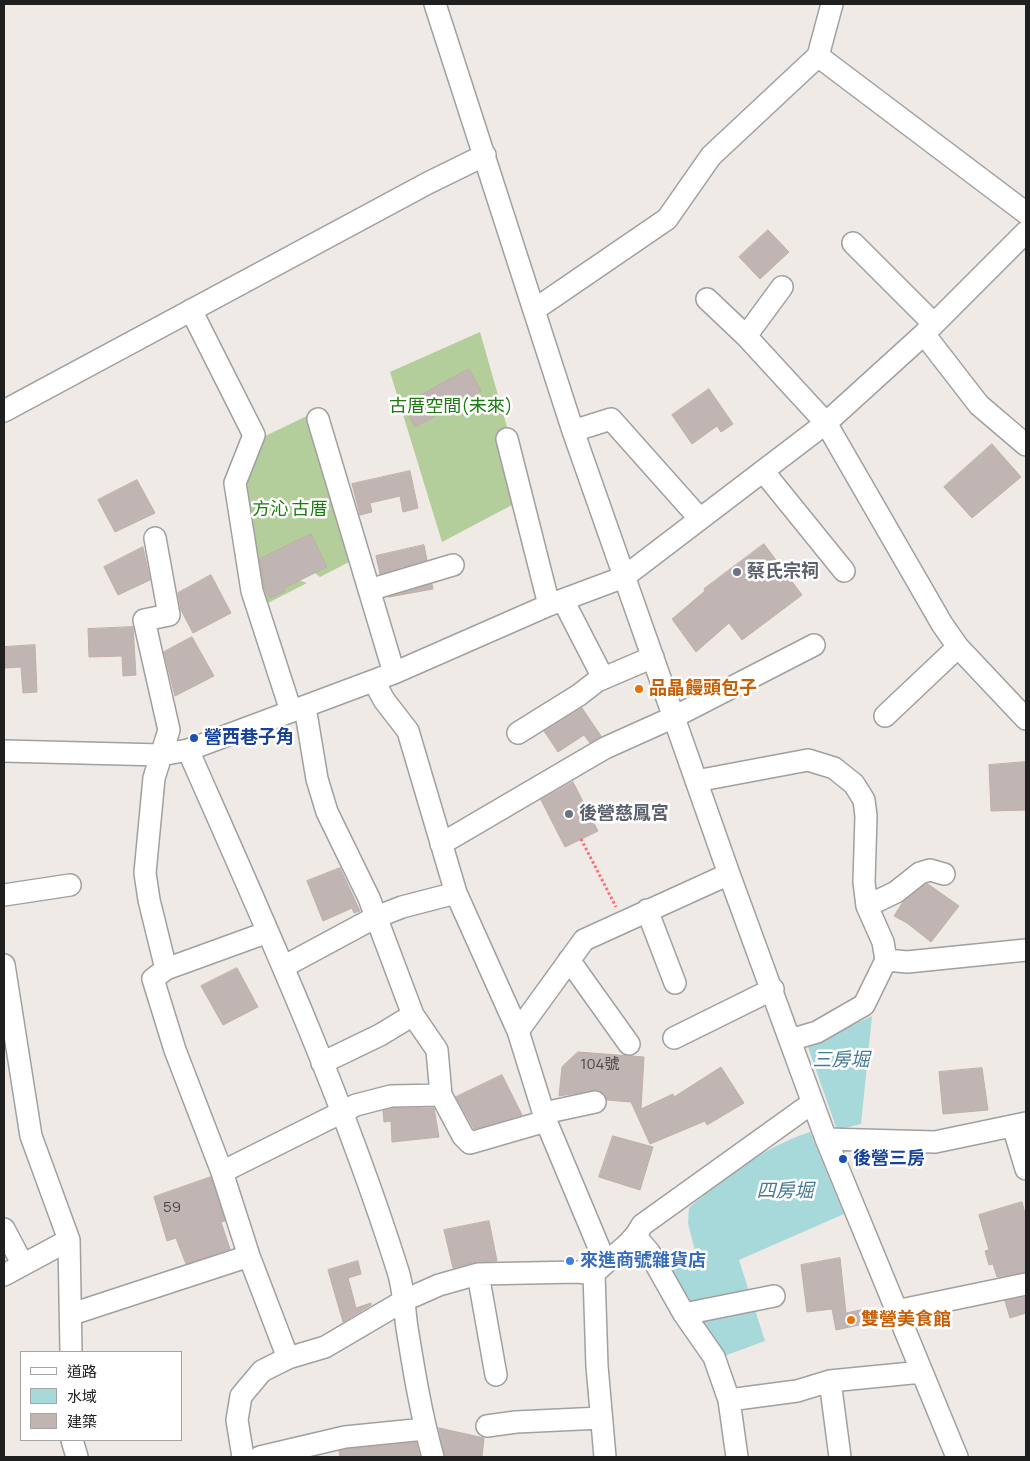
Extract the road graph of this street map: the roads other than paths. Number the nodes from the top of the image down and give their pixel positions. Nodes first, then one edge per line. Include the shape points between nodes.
1 (435, 4) edge
2 (832, 4) edge
3 (818, 56) junction
4 (485, 155) junction
5 (1026, 214) edge
6 (1026, 232) edge
7 (853, 243) dead end
8 (782, 287) dead end
9 (707, 299) dead end
10 (191, 310) junction
11 (534, 310) junction
12 (929, 329) junction
13 (746, 336) junction
14 (4, 411) edge
15 (318, 419) dead end
16 (826, 423) junction
17 (574, 431) junction
18 (507, 439) dead end
19 (1025, 442) edge
20 (763, 472) junction
21 (700, 519) junction
22 (155, 538) dead end
23 (453, 565) dead end
24 (844, 571) dead end
25 (624, 577) junction
26 (369, 590) junction
27 (556, 602) junction
28 (814, 645) dead end
29 (958, 647) junction
30 (653, 657) junction
31 (599, 670) dead end
32 (394, 673) junction
33 (374, 681) junction
34 (298, 709) junction
35 (885, 716) dead end
36 (674, 717) junction
37 (1026, 719) edge
38 (518, 732) dead end
39 (188, 750) junction
40 (4, 751) edge
41 (161, 756) junction
42 (696, 780) junction
43 (441, 844) junction
44 (729, 874) junction
45 (944, 874) dead end
46 (70, 885) dead end
47 (456, 893) junction
48 (4, 896) edge
49 (867, 906) junction
50 (647, 910) junction
51 (374, 918) junction
52 (268, 932) junction
53 (1025, 955) edge
54 (569, 960) junction
55 (886, 960) junction
56 (4, 965) edge
57 (283, 967) junction
58 (166, 969) junction
59 (674, 983) dead end
60 (773, 989) junction
61 (413, 1015) junction
62 (518, 1031) junction
63 (674, 1038) dead end
64 (790, 1040) junction
65 (629, 1044) dead end
66 (322, 1063) junction
67 (441, 1095) junction
68 (594, 1102) dead end
69 (812, 1102) junction
70 (341, 1112) junction
71 (545, 1117) junction
72 (1020, 1124) edge
73 (826, 1138) junction
74 (1026, 1169) edge
75 (222, 1172) junction
76 (4, 1229) edge
77 (636, 1237) junction
78 (69, 1240) junction
79 (249, 1256) junction
80 (23, 1265) junction
81 (599, 1268) junction
82 (478, 1274) junction
83 (4, 1275) edge
84 (1026, 1284) edge
85 (774, 1296) dead end
86 (405, 1300) junction
87 (896, 1311) junction
88 (72, 1314) junction
89 (684, 1314) junction
90 (71, 1351) edge
91 (288, 1358) junction
92 (922, 1372) junction
93 (496, 1376) dead end
94 (830, 1381) junction
95 (729, 1400) junction
96 (602, 1418) junction
97 (487, 1426) dead end
98 (425, 1429) junction
99 (72, 1441) edge
100 (77, 1457) edge
101 (243, 1457) edge
102 (260, 1457) edge
103 (433, 1457) edge
104 (605, 1457) edge
105 (737, 1457) edge
106 (840, 1457) edge
107 (956, 1457) edge

1 - 4 street
2 - 3 street
3 - 5 street
3 - 11 street via 711,156 667,219
4 - 10 street
4 - 11 street
6 - 12 street
7 - 12 street
8 - 13 street
9 - 13 street
10 - 14 street
10 - 34 street via 254,435 235,483 252,591
11 - 17 street
12 - 16 street
12 - 19 street via 979,405
13 - 16 street
15 - 26 street
16 - 20 street
16 - 29 street
17 - 21 street via 611,419
17 - 25 street
18 - 27 street
20 - 21 street
20 - 24 street
21 - 25 street
22 - 41 street via 169,616 144,620 168,730
23 - 26 street
25 - 27 street
25 - 30 street
26 - 32 street
27 - 31 street
27 - 32 street
28 - 36 street
29 - 35 street
29 - 37 street
30 - 36 street
30 - 38 street via 597,681
32 - 33 street
33 - 34 street
33 - 43 street via 408,731
34 - 39 street
34 - 51 street via 327,812 369,898
36 - 42 street
36 - 43 street via 605,748
39 - 41 street
39 - 52 street
40 - 41 street
41 - 58 street via 154,778 145,873 148,900
42 - 44 street
42 - 49 street via 808,760 834,768 854,784 864,800
43 - 47 street
44 - 50 street
44 - 60 street
45 - 49 street via 930,870 920,873 896,892
46 - 48 street
47 - 51 street
47 - 62 street
49 - 55 street via 883,942
50 - 54 street via 584,940
50 - 59 street
51 - 57 street
51 - 61 street
52 - 57 street
52 - 58 street
53 - 55 street via 908,962
54 - 62 street
54 - 65 street
55 - 64 street via 864,1005 817,1032
56 - 78 street via 31,1136
57 - 66 street
58 - 75 street via 153,980 175,1050
60 - 63 street
60 - 64 street
61 - 66 street
61 - 67 street via 438,1050
62 - 71 street
64 - 69 street
66 - 70 street
67 - 70 street via 391,1096
67 - 71 street via 470,1143
68 - 71 street
69 - 73 street
69 - 77 street via 642,1225
70 - 75 street
70 - 86 street via 398,1269
71 - 81 street
72 - 73 street via 935,1142
72 - 74 street
73 - 87 street
75 - 79 street
76 - 80 street
77 - 81 street
77 - 89 street via 649,1252
78 - 80 street
78 - 88 street
79 - 88 street
79 - 91 street
80 - 83 street
81 - 82 street via 578,1272
81 - 96 street via 597,1366
82 - 86 street
82 - 93 street
84 - 87 street
85 - 89 street
86 - 91 street via 325,1347
86 - 98 street
87 - 92 street
88 - 90 street
89 - 95 street via 714,1357
91 - 101 street via 262,1370 241,1396 237,1420
92 - 94 street
92 - 107 street
94 - 95 street via 797,1391
94 - 106 street
95 - 105 street
96 - 97 street
96 - 104 street
98 - 102 street via 345,1437
98 - 103 street
99 - 100 street

